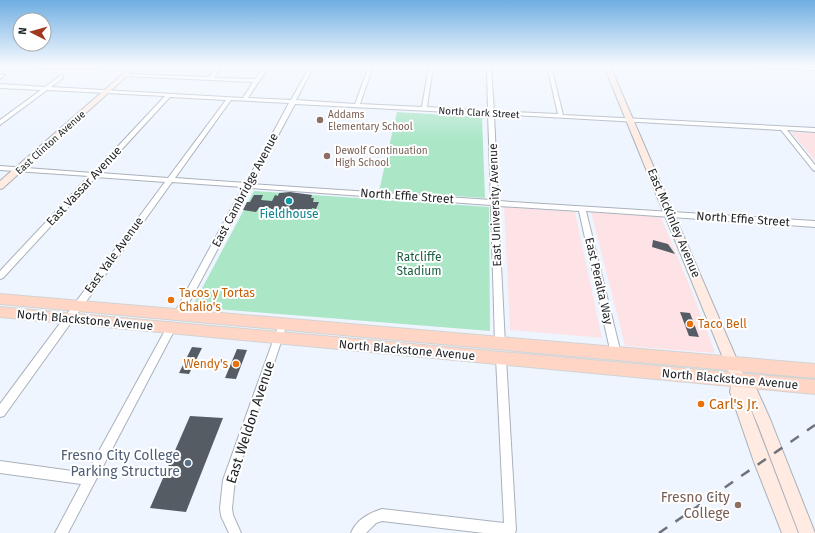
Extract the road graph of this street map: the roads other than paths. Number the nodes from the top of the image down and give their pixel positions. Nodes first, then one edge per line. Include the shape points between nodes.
1 (42, 91) edge
2 (88, 91) edge
3 (250, 91) edge
4 (298, 91) edge
5 (362, 91) edge
6 (427, 91) edge
7 (490, 91) edge
8 (555, 91) edge
9 (618, 91) edge
10 (105, 92) junction
11 (168, 96) junction
12 (228, 99) junction
13 (244, 100) junction
14 (292, 102) junction
15 (357, 106) junction
16 (424, 109) junction
17 (491, 113) junction
18 (561, 117) junction
19 (631, 121) junction
20 (0, 124) edge
21 (783, 129) junction
22 (815, 130) edge
23 (0, 168) edge
24 (19, 169) junction
25 (815, 169) edge
26 (94, 175) junction
27 (170, 179) junction
28 (249, 184) junction
29 (0, 186) edge
30 (495, 203) junction
31 (582, 208) junction
32 (670, 214) junction
33 (815, 224) edge
34 (0, 276) edge
35 (0, 298) edge
36 (78, 305) junction
37 (0, 312) edge
38 (178, 314) junction
39 (69, 318) junction
40 (252, 321) junction
41 (119, 323) junction
42 (283, 324) junction
43 (171, 328) junction
44 (278, 338) junction
45 (500, 344) junction
46 (589, 352) junction
47 (440, 353) junction
48 (616, 354) junction
49 (501, 358) junction
50 (524, 360) junction
51 (733, 364) junction
52 (815, 371) edge
53 (739, 380) junction
54 (815, 387) edge
55 (0, 412) edge
56 (0, 468) edge
57 (90, 479) junction
58 (774, 492) junction
59 (61, 533) edge
60 (235, 533) edge
61 (357, 533) edge
62 (790, 533) edge
63 (798, 533) edge
64 (808, 533) edge

1 - 20 street
2 - 10 street, North Clark Street
3 - 13 street
4 - 14 street, East Cambridge Avenue
5 - 15 street
6 - 16 street
7 - 17 street, East University Avenue
8 - 18 street
9 - 19 main road, East McKinley Avenue
10 - 11 street, North Clark Street
10 - 24 main road, East Clinton Avenue
11 - 12 street, North Clark Street
11 - 26 street, East Vassar Avenue
12 - 13 street, North Clark Street
12 - 27 street, East Yale Avenue
13 - 14 street, North Clark Street
14 - 15 street, North Clark Street
14 - 28 street, East Cambridge Avenue
15 - 16 street, North Clark Street
16 - 17 street, North Clark Street
17 - 18 street, North Clark Street
17 - 30 street, East University Avenue
18 - 19 street, North Clark Street
19 - 21 street, North Clark Street
19 - 32 main road, East McKinley Avenue
21 - 22 street, North Clark Street
21 - 25 street
23 - 24 street, North Effie Street
24 - 26 street, North Effie Street
24 - 29 main road, East Clinton Avenue
26 - 27 street, North Effie Street
26 - 34 street, East Vassar Avenue
27 - 28 street, North Effie Street
27 - 36 street, East Yale Avenue
28 - 30 street, North Effie Street
28 - 38 street, East Cambridge Avenue
30 - 31 street, North Effie Street
30 - 45 street, East University Avenue
31 - 32 street, North Effie Street
31 - 48 street, East Peralta Way
32 - 33 street, North Effie Street
32 - 51 main road, East McKinley Avenue
35 - 36 main road, North Blackstone Avenue
36 - 38 main road, North Blackstone Avenue
36 - 39 street, East Yale Avenue
37 - 39 main road, North Blackstone Avenue
38 - 40 main road, North Blackstone Avenue
38 - 41 main road via 168,319 130,318
39 - 41 main road, North Blackstone Avenue
39 - 55 street, East Yale Avenue
40 - 42 main road, North Blackstone Avenue
40 - 43 main road via 177,322
41 - 43 main road, North Blackstone Avenue
42 - 44 street, East Weldon Avenue
42 - 45 main road, North Blackstone Avenue
43 - 44 main road, North Blackstone Avenue
43 - 57 street
44 - 47 main road, North Blackstone Avenue
44 - 60 street, East Weldon Avenue via 229,480 226,501 229,521
45 - 46 main road, North Blackstone Avenue
45 - 47 main road via 489,350 460,347
46 - 48 main road, North Blackstone Avenue
46 - 49 main road via 508,352
47 - 49 main road, North Blackstone Avenue
48 - 50 main road via 614,359 608,361 574,358
48 - 51 main road, North Blackstone Avenue
49 - 50 main road, North Blackstone Avenue
49 - 61 street via 510,530 382,515 372,518
50 - 53 main road, North Blackstone Avenue
51 - 52 main road, North Blackstone Avenue
51 - 53 main road, East McKinley Avenue
53 - 54 main road, North Blackstone Avenue
53 - 58 main road, East McKinley Avenue via 737,392
53 - 64 main road, East McKinley Avenue via 751,393 765,424 789,491
56 - 57 street
57 - 59 street
58 - 62 main road, East McKinley Avenue
58 - 63 main road

